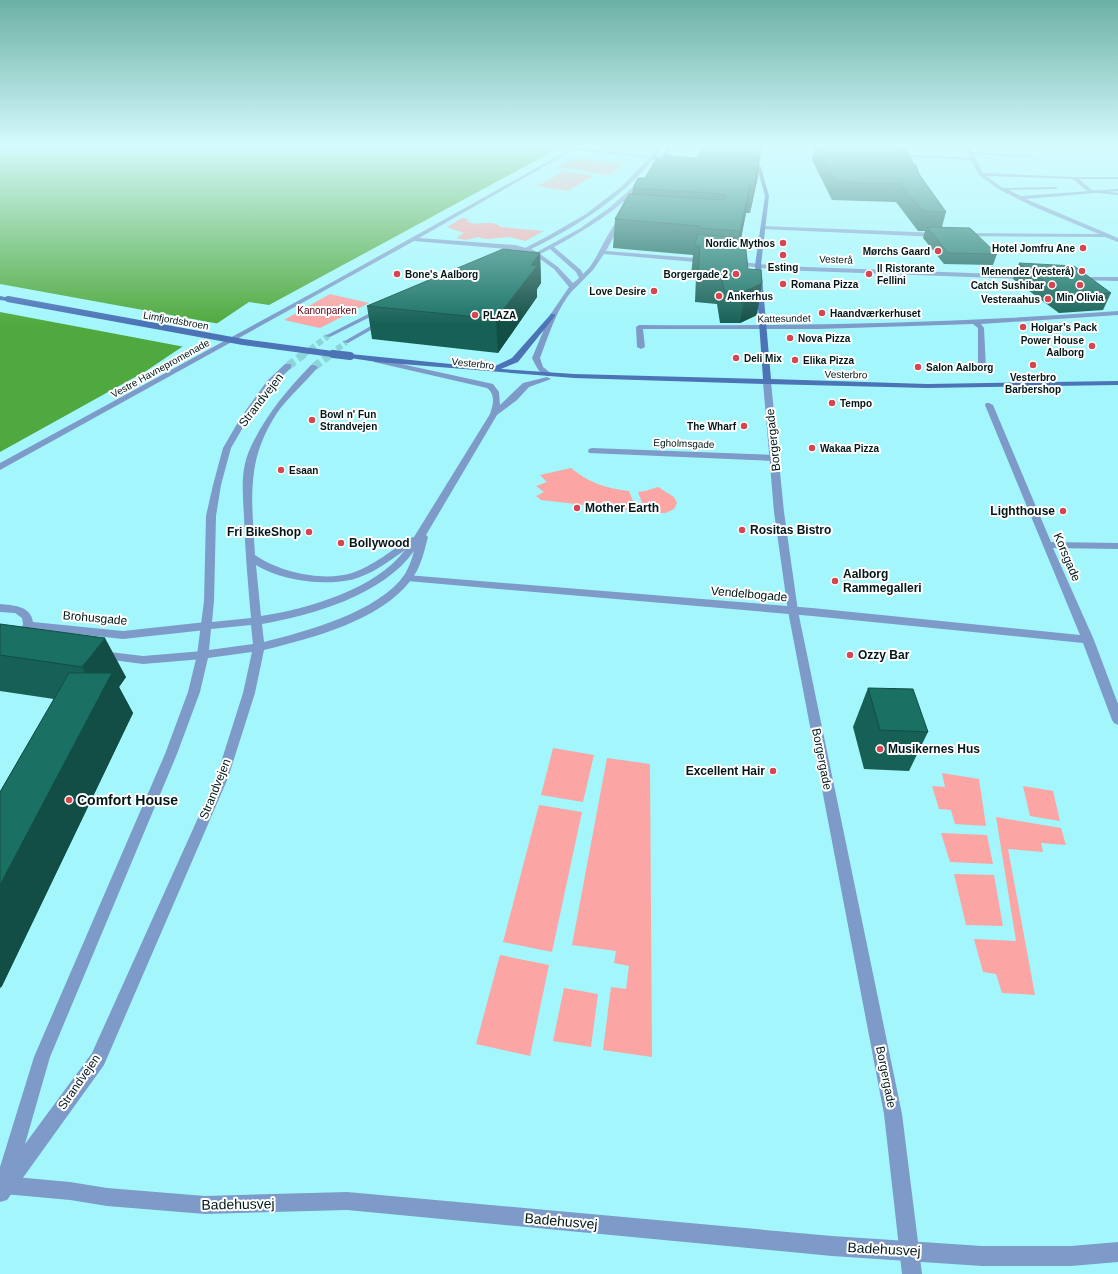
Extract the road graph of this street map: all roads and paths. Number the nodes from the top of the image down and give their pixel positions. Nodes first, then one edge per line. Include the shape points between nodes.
1 (471, 206) edge
2 (599, 206) edge
3 (614, 206) edge
4 (766, 206) edge
5 (1039, 206) edge
6 (626, 217) edge
7 (763, 228) junction
8 (947, 235) edge
9 (955, 235) edge
10 (1108, 235) junction
11 (413, 239) junction
12 (1118, 240) edge
13 (550, 246) junction
14 (528, 250) junction
15 (602, 252) junction
16 (538, 253) junction
17 (504, 261) edge
18 (713, 261) edge
19 (521, 263) edge
20 (729, 263) edge
21 (758, 265) junction
22 (1035, 277) edge
23 (582, 278) junction
24 (1074, 279) edge
25 (1118, 279) edge
26 (572, 286) junction
27 (0, 298) edge
28 (392, 305) edge
29 (1118, 313) edge
30 (553, 315) junction
31 (387, 319) edge
32 (976, 323) junction
33 (764, 328) junction
34 (328, 336) tunnel mouth
35 (346, 342) tunnel mouth
36 (641, 347) dead end
37 (350, 356) joint
38 (371, 359) junction
39 (288, 366) tunnel mouth
40 (314, 366) tunnel mouth
41 (982, 368) dead end
42 (491, 370) junction
43 (548, 376) junction
44 (767, 382) junction
45 (1118, 383) edge
46 (989, 405) dead end
47 (494, 414) junction
48 (592, 451) dead end
49 (775, 458) junction
50 (0, 467) edge
51 (424, 531) junction
52 (1048, 545) junction
53 (1118, 546) edge
54 (250, 556) junction
55 (408, 578) junction
56 (0, 608) edge
57 (793, 611) junction
58 (256, 621) junction
59 (29, 625) junction
60 (206, 626) junction
61 (1088, 640) junction
62 (18, 642) edge
63 (258, 647) junction
64 (91, 654) edge
65 (203, 655) junction
66 (1116, 708) edge
67 (1118, 720) edge
68 (2, 1189) edge
69 (909, 1251) junction
70 (1118, 1252) edge
71 (912, 1274) edge

1 - 11 street, Vestre Havnepromenade
2 - 14 street
3 - 13 street via 581,230
4 - 7 main road, Borgergade
5 - 10 street
6 - 15 street via 620,220
7 - 8 street
7 - 21 main road, Borgergade
9 - 10 street
10 - 12 street
11 - 14 street
11 - 50 street, Vestre Havnepromenade
13 - 16 street
13 - 23 street via 579,271
14 - 16 street
14 - 17 street
15 - 18 street
15 - 23 street
16 - 19 street
16 - 26 street via 561,272
20 - 21 street, Vesterå
21 - 22 street, Vesterå via 779,268
21 - 33 main road, Borgergade
23 - 26 street
24 - 25 street
26 - 30 street
27 - 37 main road, Limfjordsbroen, bridge via 243,342
28 - 34 street
29 - 32 street, Kattesundet
30 - 42 main road via 515,360
30 - 43 street via 536,358 540,368
31 - 35 street
32 - 33 street, Kattesundet
32 - 41 street via 981,328
33 - 36 street, Kattesundet via 639,327
33 - 44 main road, Borgergade
37 - 38 main road, Vesterbro
38 - 42 main road, Vesterbro
38 - 43 main road, Vesterbro via 489,375
38 - 47 street via 490,386 497,393
39 - 60 street, Strandvejen via 270,383 245,417 227,448 211,516 210,585
40 - 54 street, Strandvejen via 273,412 253,452 247,485
42 - 43 main road, Vesterbro
43 - 44 main road, Vesterbro
43 - 47 street via 526,385
44 - 45 main road, Vesterbro via 927,386
44 - 49 street, Borgergade
46 - 52 street, Korsgade
47 - 51 street
48 - 49 street, Egholmsgade
49 - 57 street, Borgergade
51 - 54 street via 391,556 355,575 321,580 268,567
51 - 55 street
51 - 58 street, Brohusgade via 402,561 382,578 354,593 292,614
52 - 53 street
52 - 61 street, Korsgade
54 - 58 street, Strandvejen
55 - 57 street, Vendelbogade
55 - 63 street via 390,596 342,621
56 - 59 street via 12,608 22,612 28,617
57 - 61 street, Vendelbogade
57 - 69 street, Borgergade via 893,1114
58 - 60 street, Brohusgade
58 - 63 street, Strandvejen
59 - 60 street, Brohusgade via 124,635
59 - 62 street
60 - 65 street, Strandvejen
61 - 66 street, Korsgade
63 - 65 street
63 - 68 street, Strandvejen via 249,693 222,778 98,1059
64 - 65 street via 143,660
65 - 68 street, Strandvejen via 194,692 171,754 42,1057
66 - 67 street, Korsgade
68 - 69 street, Badehusvej via 70,1191 107,1197 205,1205 347,1201 826,1246
69 - 70 street, Badehusvej via 1014,1257
69 - 71 street, Borgergade

